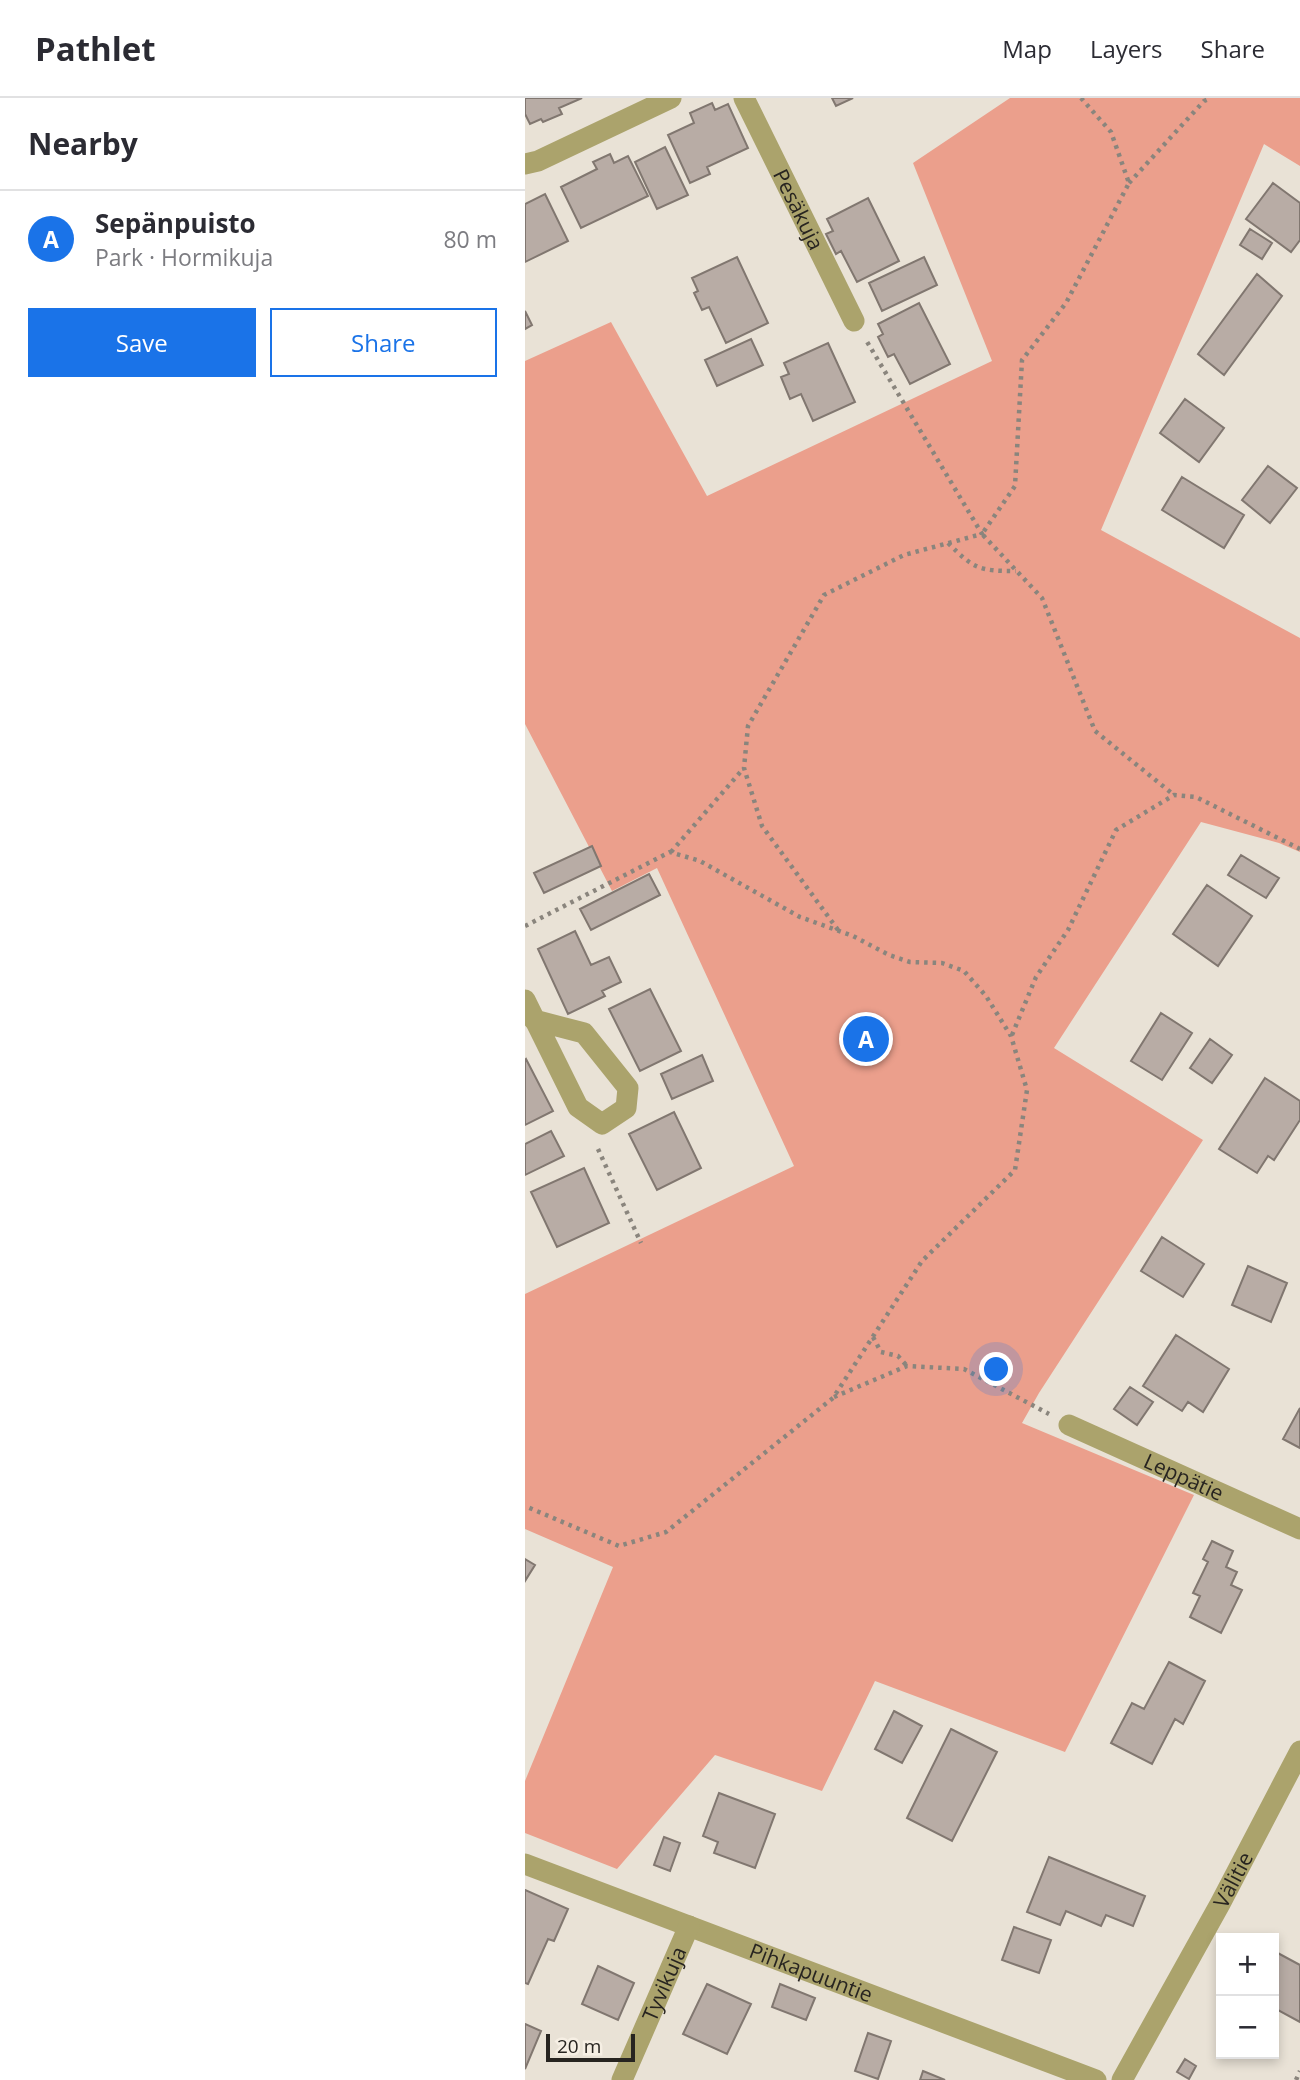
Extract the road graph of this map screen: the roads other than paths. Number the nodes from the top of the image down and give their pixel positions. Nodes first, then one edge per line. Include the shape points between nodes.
1 (671, 98) edge
2 (744, 98) edge
3 (525, 164) edge
4 (854, 321) road end
5 (525, 1000) edge
6 (534, 1020) junction
7 (1069, 1425) road end
8 (1300, 1529) edge
9 (1300, 1751) edge
10 (525, 1864) edge
11 (689, 1926) junction
12 (622, 2080) edge
13 (1096, 2080) edge
14 (1122, 2080) edge

1 - 3 street
2 - 4 street, Pesäkuja
5 - 6 street
6 - 6 street via 578,1107 602,1124 626,1108 628,1088 584,1033
7 - 8 street, Leppätie
9 - 14 street, Välitie
10 - 11 street, Pihkapuuntie
11 - 12 street, Tyvikuja
11 - 13 street, Pihkapuuntie

